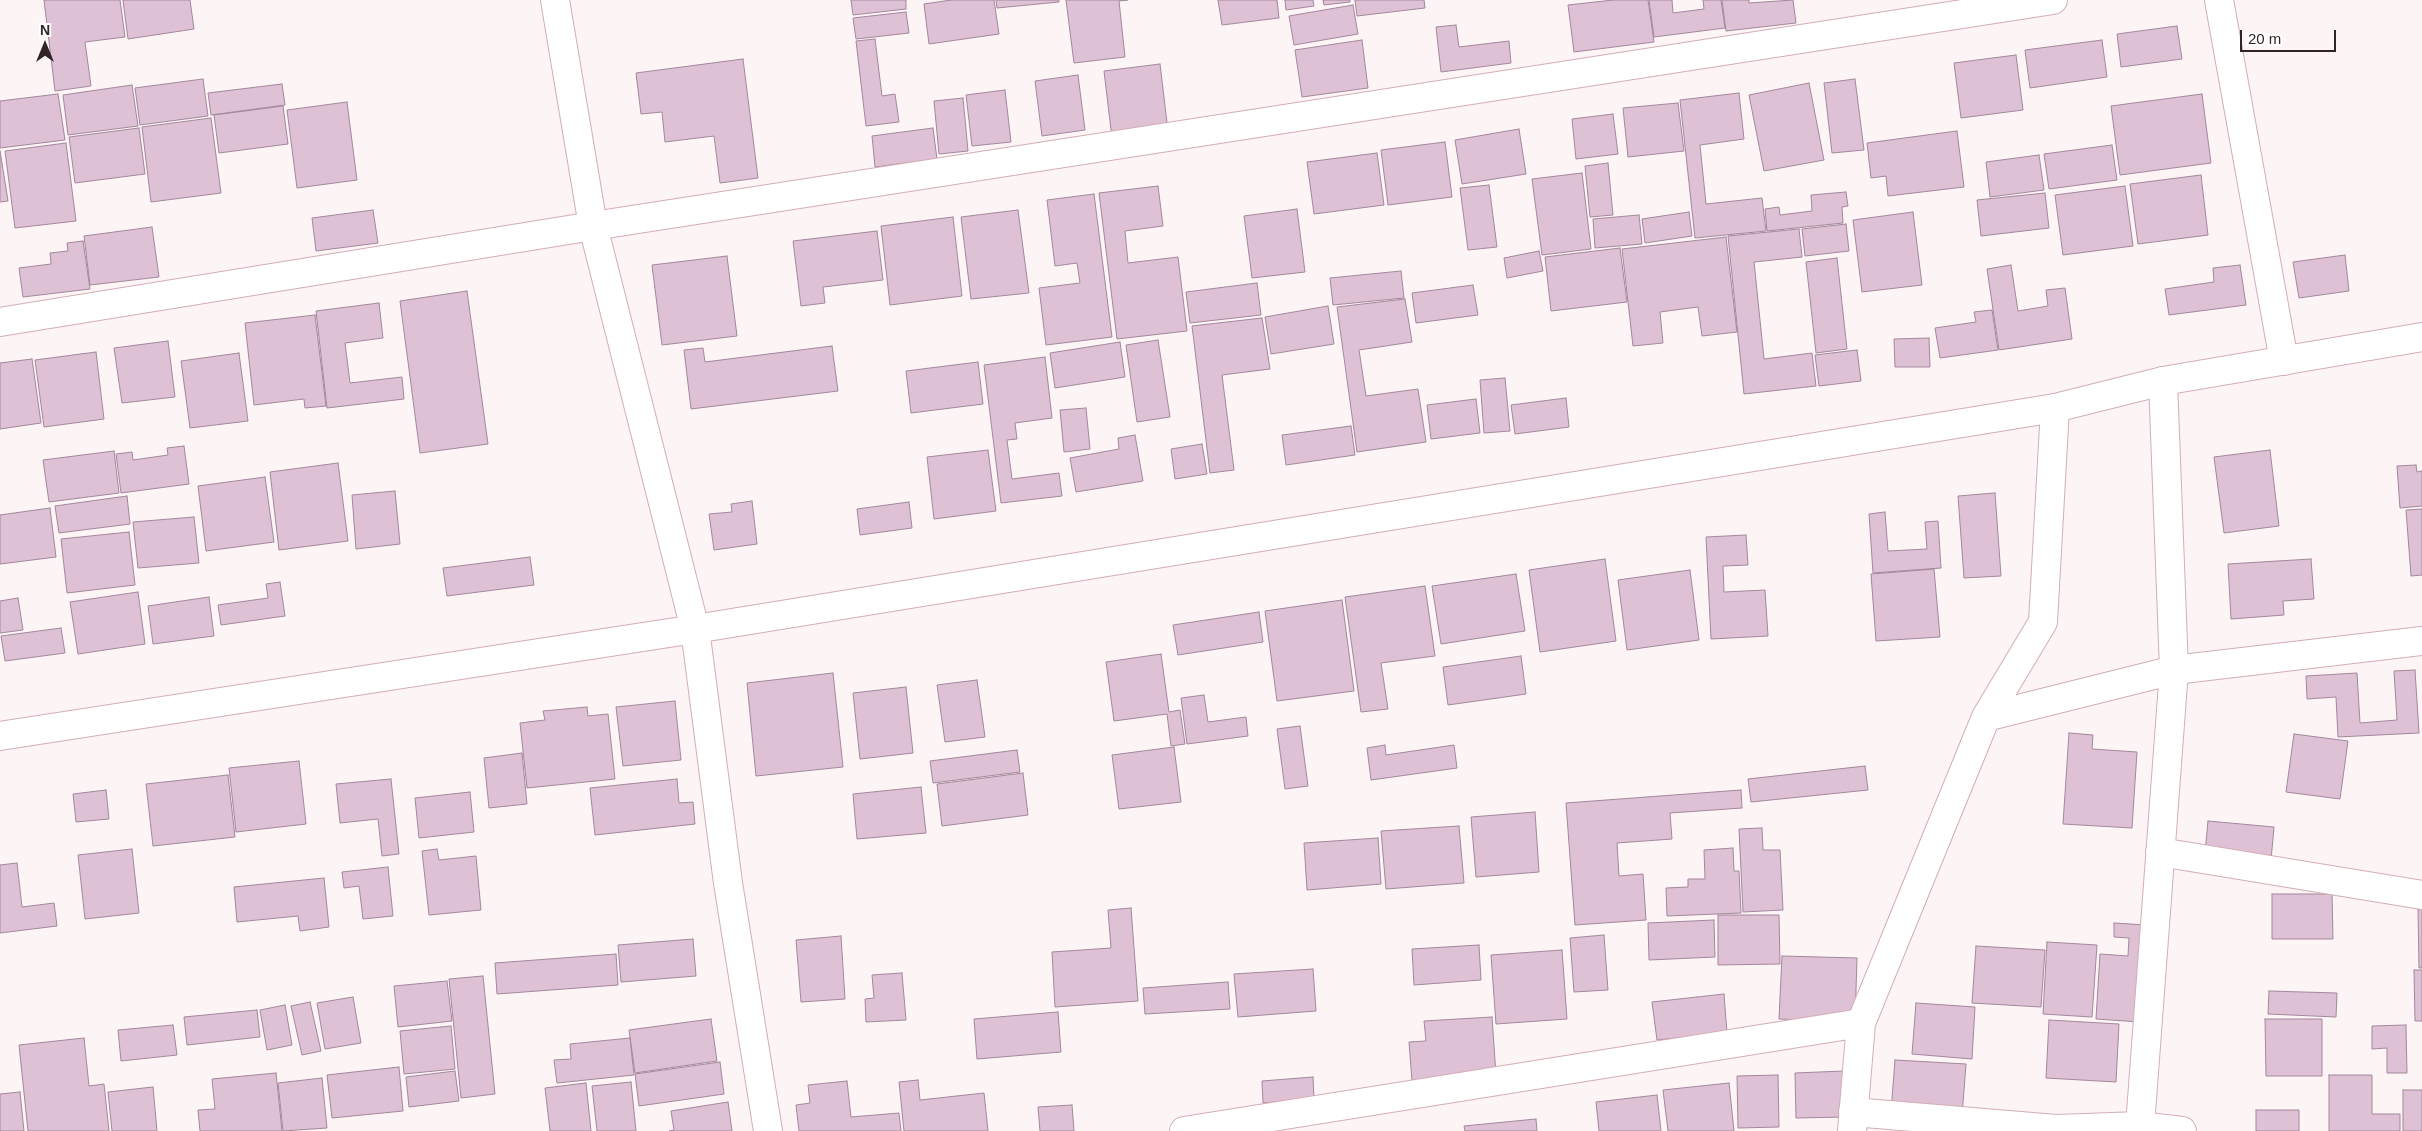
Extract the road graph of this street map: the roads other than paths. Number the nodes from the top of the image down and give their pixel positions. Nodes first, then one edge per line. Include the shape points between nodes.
1 (555, 0) edge
2 (2053, 0) edge
3 (2219, 0) edge
4 (593, 226) junction
5 (0, 322) edge
6 (2422, 337) edge
7 (2284, 361) junction
8 (2163, 380) junction
9 (2055, 408) junction
10 (695, 629) junction
11 (2422, 641) edge
12 (2174, 670) junction
13 (1986, 717) junction
14 (0, 736) edge
15 (2160, 852) junction
16 (2422, 895) edge
17 (1861, 1023) junction
18 (1852, 1122) edge
19 (2140, 1126) junction
20 (768, 1131) edge
21 (1184, 1131) edge
22 (2182, 1131) edge

1 - 4 street
2 - 4 street
3 - 7 street
4 - 5 street
4 - 10 street
6 - 7 street
7 - 8 street
8 - 9 street
8 - 12 street
9 - 10 street
9 - 13 street via 2043,622
10 - 14 street
10 - 20 street via 728,883
11 - 12 street
12 - 13 street
12 - 15 street
13 - 17 street
15 - 16 street
15 - 19 street
17 - 18 street
17 - 21 street
18 - 19 street via 2056,1129
19 - 22 street

